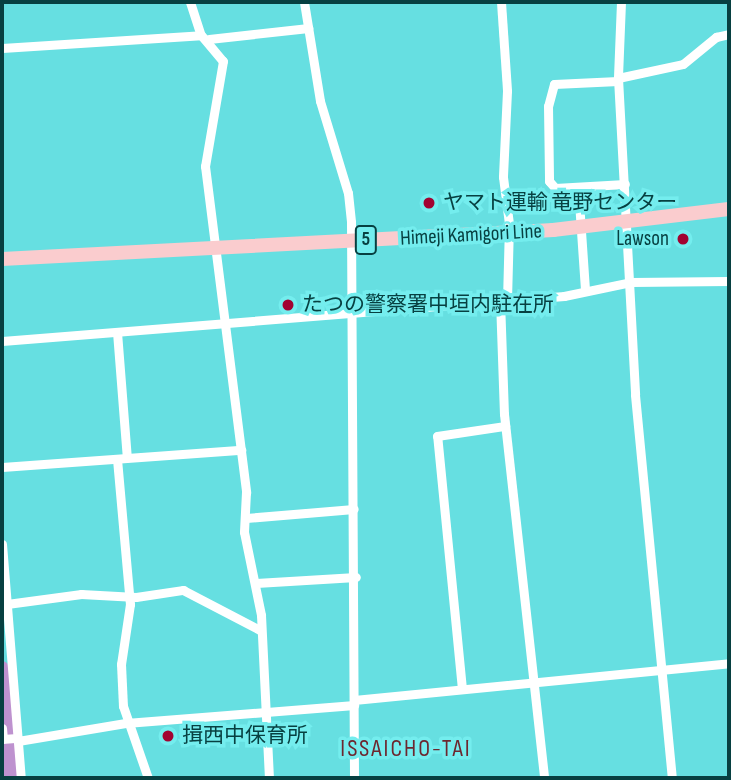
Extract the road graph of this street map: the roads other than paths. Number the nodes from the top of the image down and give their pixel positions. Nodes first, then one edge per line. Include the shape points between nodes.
1 (190, 2) edge
2 (304, 2) edge
3 (501, 2) edge
4 (621, 2) edge
5 (309, 28) junction
6 (729, 34) edge
7 (205, 37) junction
8 (2, 48) edge
9 (618, 80) junction
10 (625, 184) junction
11 (579, 187) junction
12 (729, 209) edge
13 (627, 222) junction
14 (580, 227) junction
15 (509, 233) junction
16 (351, 241) junction
17 (213, 247) junction
18 (2, 259) edge
19 (729, 281) edge
20 (631, 282) junction
21 (585, 291) junction
22 (503, 299) junction
23 (351, 311) junction
24 (222, 323) junction
25 (117, 332) junction
26 (2, 341) edge
27 (505, 426) junction
28 (241, 450) junction
29 (122, 458) junction
30 (2, 467) edge
31 (354, 509) junction
32 (246, 519) junction
33 (2, 544) edge
34 (356, 576) junction
35 (256, 583) junction
36 (126, 595) junction
37 (5, 601) edge
38 (260, 630) junction
39 (729, 663) edge
40 (662, 670) junction
41 (534, 682) junction
42 (462, 690) junction
43 (354, 702) junction
44 (264, 710) junction
45 (126, 723) junction
46 (2, 728) edge
47 (10, 739) edge
48 (21, 778) edge
49 (148, 778) edge
50 (269, 778) edge
51 (354, 778) edge
52 (544, 778) edge
53 (672, 778) edge

1 - 7 street
2 - 5 street
3 - 15 street via 507,91 503,177
4 - 9 street
5 - 7 street
5 - 16 street via 320,101 348,193
6 - 9 street via 716,37 683,64
7 - 8 street
7 - 17 street via 219,51 224,72 206,152
9 - 10 street
9 - 11 street via 554,84 548,106 549,181 555,188
10 - 11 street
10 - 13 street
11 - 14 street
12 - 13 main road, Himeji Kamigori Line / 5
13 - 14 main road, Himeji Kamigori Line / 5
13 - 20 street
14 - 15 main road, Himeji Kamigori Line / 5
14 - 21 street
15 - 16 main road, Himeji Kamigori Line / 5
15 - 22 street
16 - 17 main road, Himeji Kamigori Line / 5
16 - 23 street
17 - 18 main road, Himeji Kamigori Line / 5
17 - 24 street
19 - 20 street
20 - 21 street
20 - 40 street via 636,408
21 - 22 street
22 - 23 street
22 - 27 street
23 - 24 street
23 - 31 street
24 - 25 street
24 - 28 street
25 - 26 street
25 - 29 street
27 - 41 street
27 - 42 street via 437,436
28 - 29 street
28 - 32 street
29 - 30 street
29 - 36 street
31 - 32 street
31 - 34 street
32 - 35 street via 246,543
33 - 37 street
34 - 35 street
34 - 43 street
35 - 38 street
36 - 37 street
36 - 38 street via 183,590
36 - 45 street via 129,611 121,664
37 - 47 street
38 - 44 street
39 - 40 street
40 - 41 street
40 - 53 street
41 - 42 street
41 - 52 street
42 - 43 street
43 - 44 street
43 - 51 street
44 - 45 street
44 - 50 street
45 - 47 street
45 - 49 street
46 - 47 street
47 - 48 street

